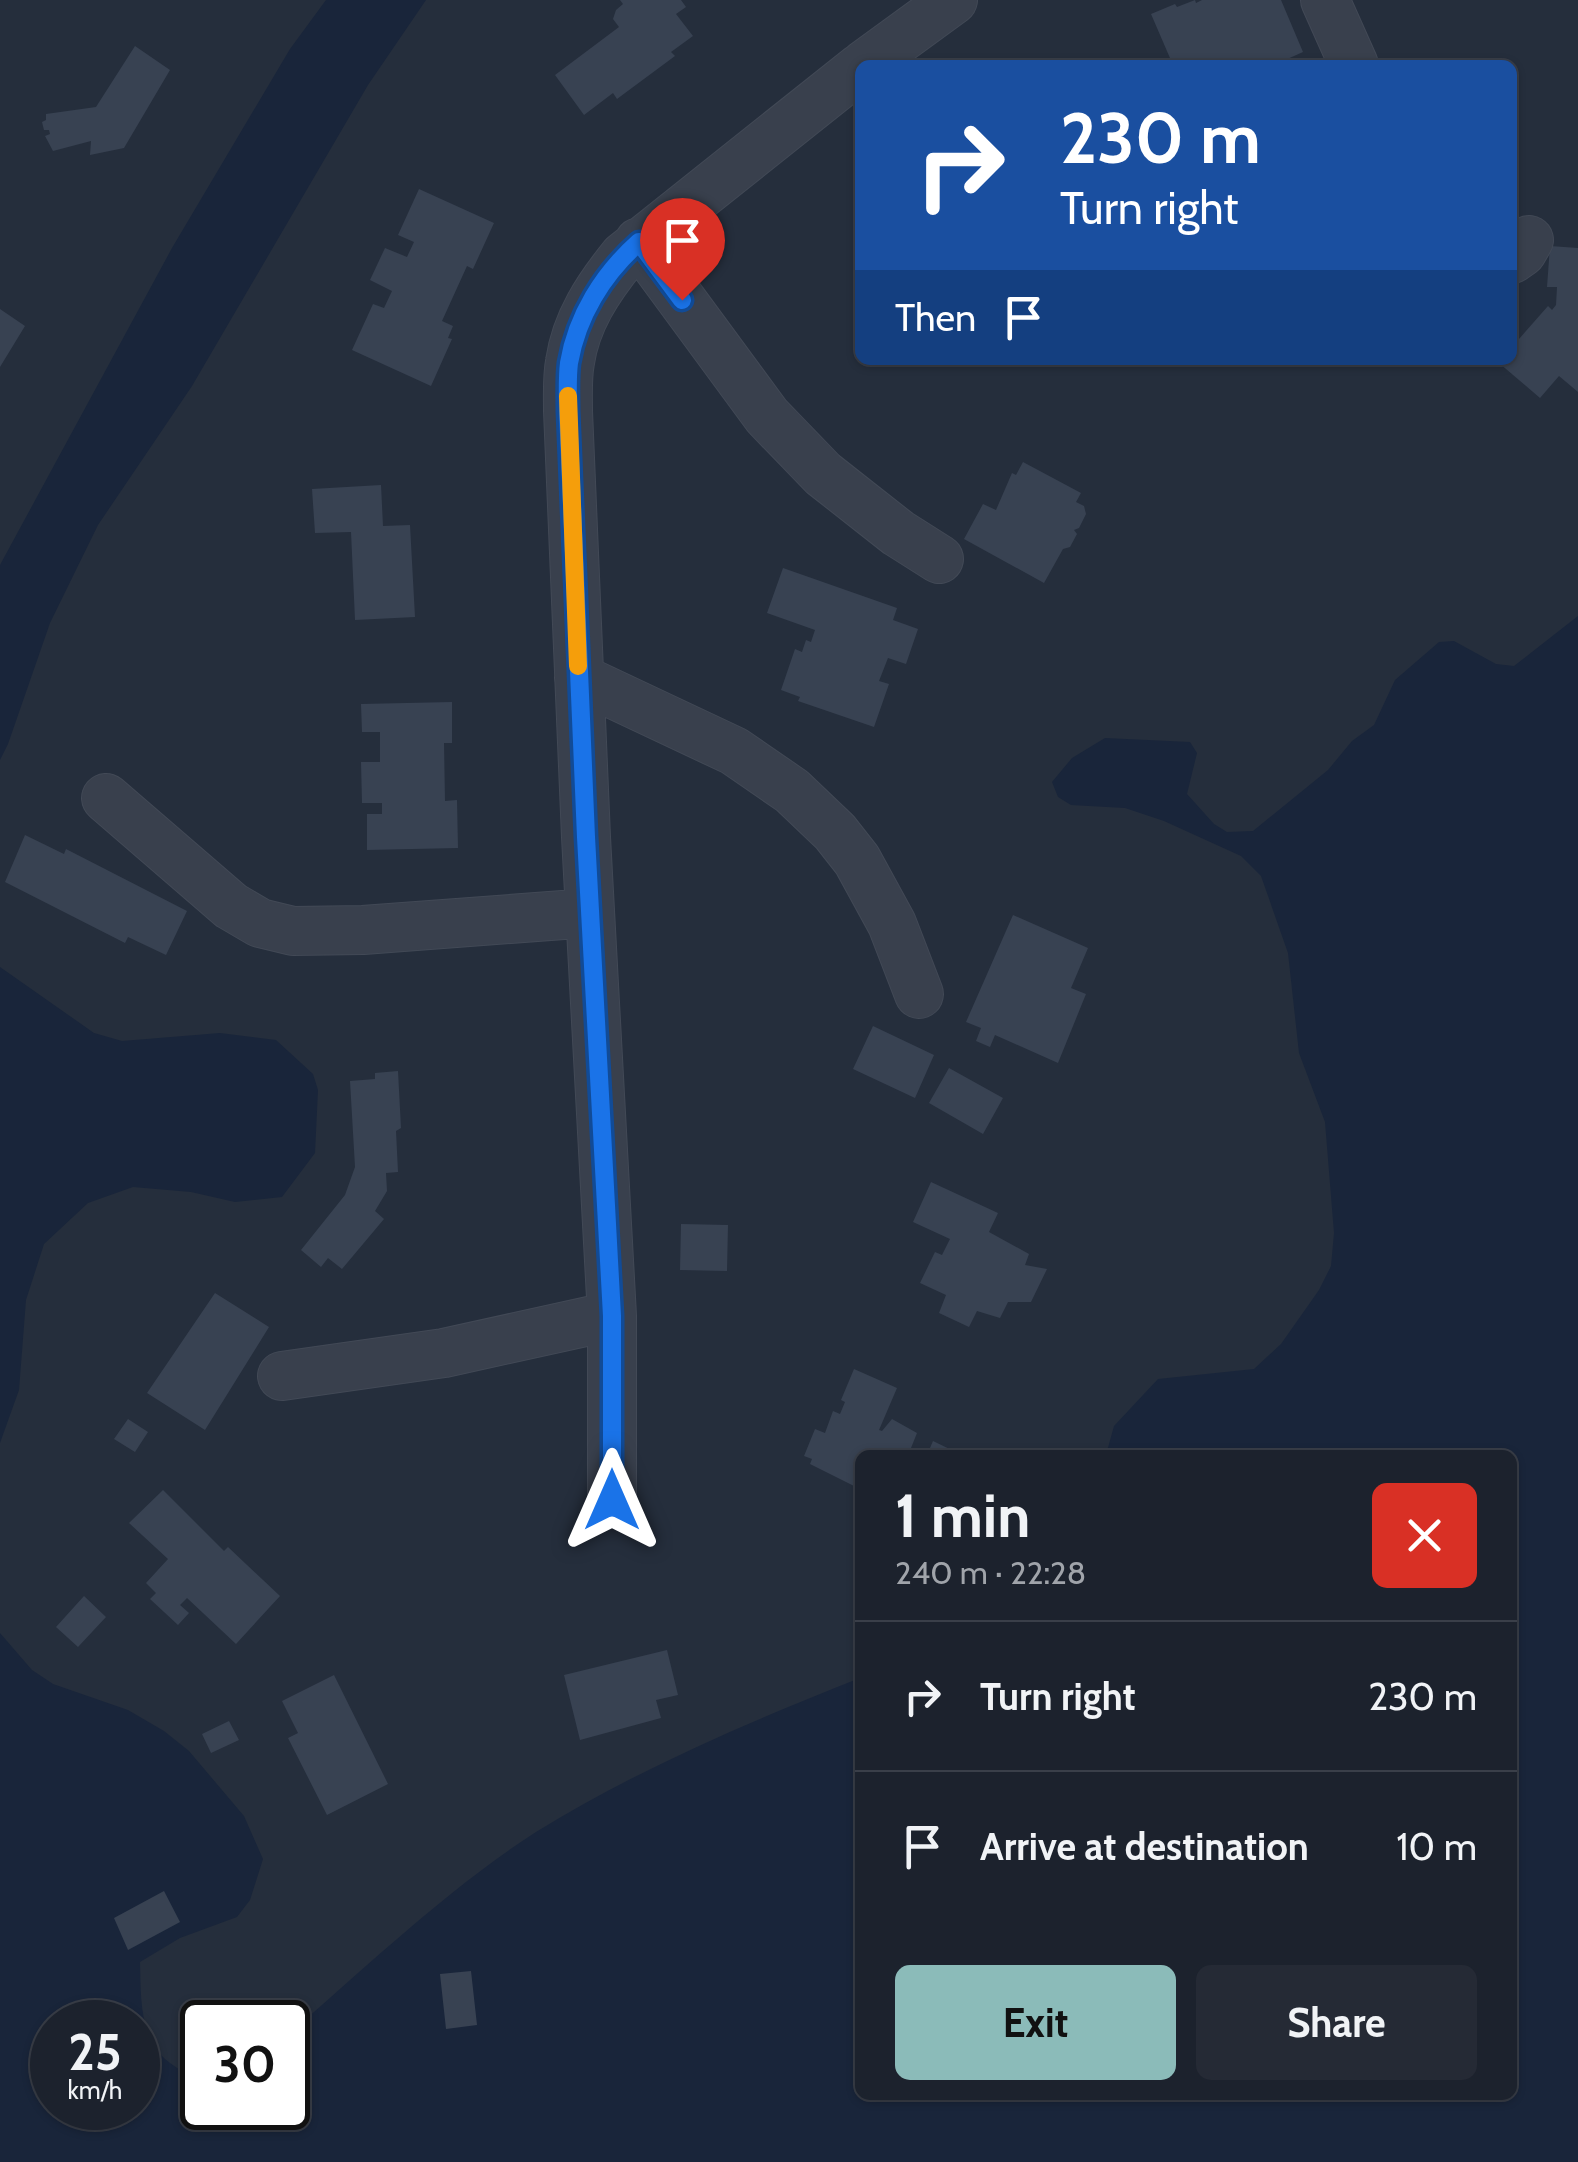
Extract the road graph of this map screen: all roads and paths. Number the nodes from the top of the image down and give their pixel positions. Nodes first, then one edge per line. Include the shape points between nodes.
1 (953, 0) edge
2 (1325, 0) edge
3 (872, 60) edge
4 (1352, 60) edge
5 (855, 72) edge
6 (639, 242) junction
7 (938, 559) dead end
8 (579, 678) junction
9 (106, 798) dead end
10 (590, 913) junction
11 (919, 994) dead end
12 (612, 1316) junction
13 (282, 1376) dead end
14 (612, 1500) dead end

1 - 3 street
2 - 4 street
5 - 6 street
6 - 7 street via 768,416 823,474
6 - 8 street via 598,287 570,362
8 - 10 street
8 - 11 street via 734,750 792,791 857,860
9 - 10 street via 231,906 292,931
10 - 12 street
12 - 13 street via 444,1353
12 - 14 street

